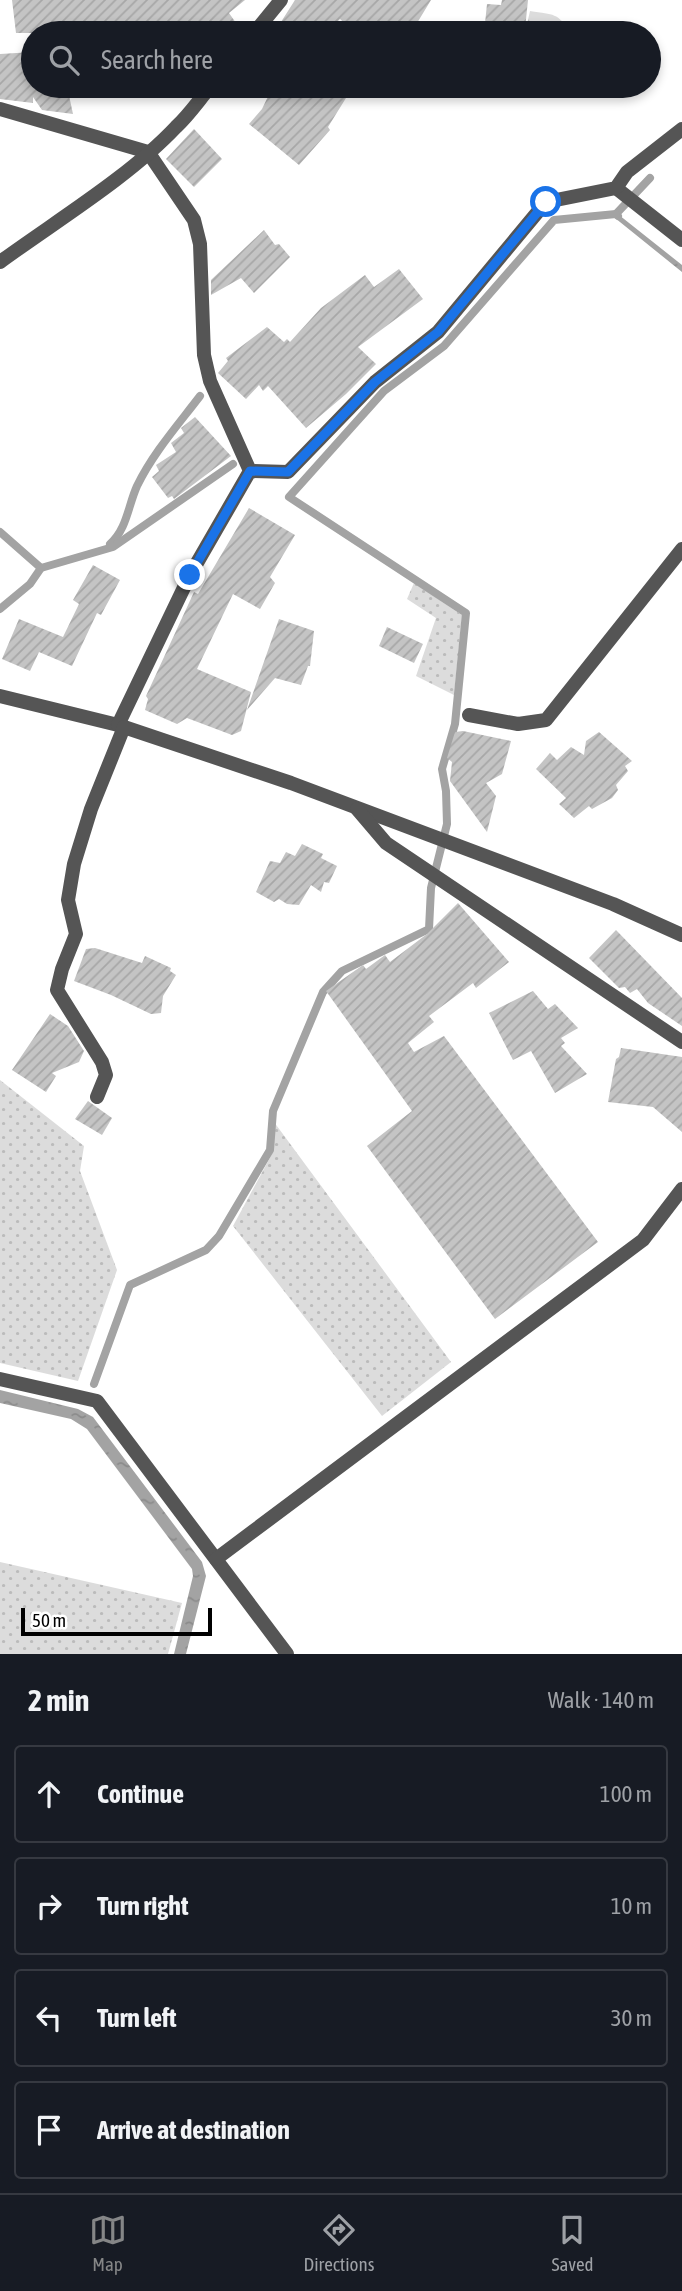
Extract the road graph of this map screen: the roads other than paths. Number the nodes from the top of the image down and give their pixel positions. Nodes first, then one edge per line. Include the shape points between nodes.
1 (281, 0) edge
2 (264, 21) edge
3 (201, 98) edge
4 (0, 109) edge
5 (682, 129) edge
6 (148, 152) junction
7 (616, 188) junction
8 (682, 240) edge
9 (0, 262) edge
10 (250, 471) junction
11 (682, 549) edge
12 (0, 696) edge
13 (469, 715) dead end
14 (121, 726) junction
15 (356, 808) junction
16 (682, 936) edge
17 (682, 1042) edge
18 (97, 1097) dead end
19 (682, 1189) edge
20 (0, 1378) edge
21 (216, 1559) junction
22 (287, 1654) edge

1 - 2 street
3 - 6 street
4 - 6 street
5 - 7 street via 627,172
6 - 9 street
6 - 10 street via 194,220 200,244 204,355 210,381
7 - 8 street
7 - 10 street via 546,202 438,332 375,382 288,472
10 - 14 street via 190,575
11 - 13 street via 546,720 518,724
12 - 14 street
14 - 15 street
14 - 18 street via 74,864 68,901 76,934 57,990 102,1062 106,1075
15 - 16 street via 613,904
15 - 17 street via 386,843
19 - 21 street via 643,1240
20 - 21 street via 97,1401
21 - 22 street

